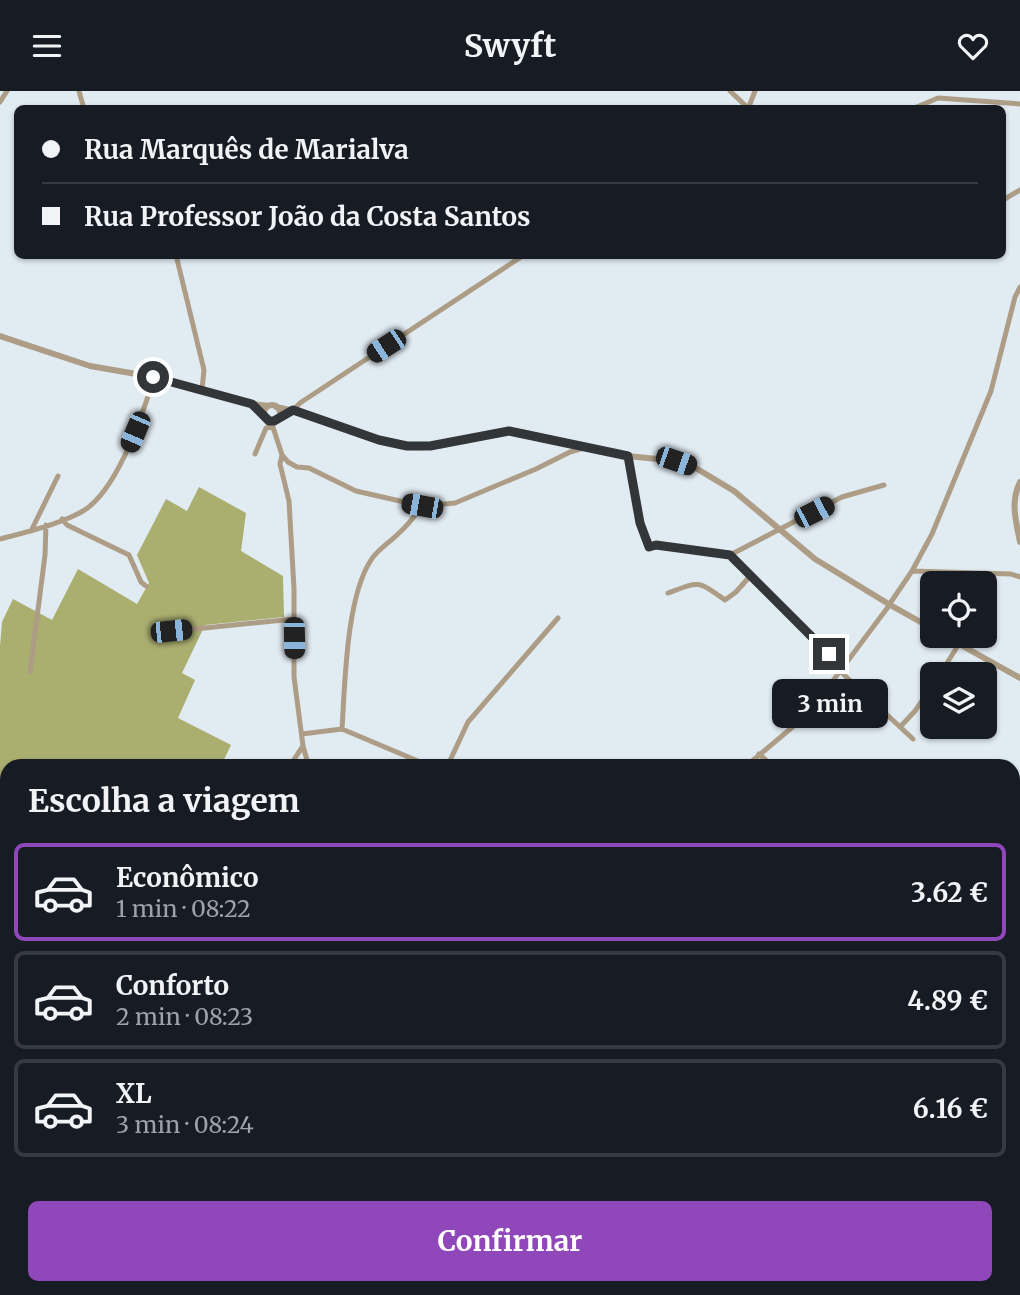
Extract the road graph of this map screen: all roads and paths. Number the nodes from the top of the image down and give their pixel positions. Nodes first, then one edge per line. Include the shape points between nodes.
1 (8, 91) edge
2 (730, 91) edge
3 (0, 101) edge
4 (1020, 104) edge
5 (745, 105) edge
6 (921, 105) edge
7 (177, 259) edge
8 (518, 259) edge
9 (1020, 287) edge
10 (0, 336) edge
11 (153, 377) junction
12 (202, 390) junction
13 (252, 404) junction
14 (272, 407) junction
15 (293, 410) junction
16 (264, 414) junction
17 (279, 417) junction
18 (272, 424) junction
19 (587, 447) junction
20 (255, 454) dead end
21 (282, 455) junction
22 (628, 456) junction
23 (58, 476) dead end
24 (1020, 482) edge
25 (884, 485) dead end
26 (422, 506) junction
27 (62, 519) junction
28 (46, 525) junction
29 (31, 531) junction
30 (780, 531) junction
31 (0, 539) edge
32 (1020, 542) edge
33 (730, 555) junction
34 (1020, 570) edge
35 (912, 571) junction
36 (1011, 574) junction
37 (750, 576) junction
38 (1020, 577) edge
39 (146, 586) dead end
40 (668, 593) dead end
41 (889, 605) junction
42 (558, 618) dead end
43 (294, 619) junction
44 (920, 622) edge
45 (165, 632) dead end
46 (966, 648) edge
47 (842, 670) junction
48 (30, 671) dead end
49 (1020, 678) edge
50 (920, 704) edge
51 (900, 727) junction
52 (342, 730) junction
53 (302, 734) junction
54 (913, 739) dead end
55 (303, 746) junction
56 (760, 754) junction
57 (294, 759) edge
58 (307, 759) edge
59 (413, 759) edge
60 (451, 759) edge
61 (754, 759) edge
62 (765, 759) edge

1 - 3 street
2 - 5 street
4 - 6 street via 938,98
7 - 12 street via 204,370
8 - 15 street
9 - 35 street via 991,391
10 - 11 street via 90,366
11 - 12 street
11 - 27 street via 144,412 102,493 90,507
12 - 13 street
13 - 14 street
13 - 16 street
14 - 15 street
14 - 16 street
14 - 17 street
15 - 17 street
15 - 19 street via 407,446 509,431
16 - 18 street
17 - 18 street
18 - 20 street
18 - 21 street
19 - 22 street
19 - 26 street via 455,503
21 - 26 street via 297,467 309,468 356,491
21 - 43 street via 289,501
22 - 30 street via 694,467 734,491
22 - 33 street via 649,547
23 - 29 street
24 - 32 street via 1014,494
25 - 30 street via 842,497
26 - 52 street via 373,556 360,583 346,668
27 - 28 street
27 - 39 street via 129,555
28 - 29 street
28 - 48 street
29 - 31 street
30 - 33 street
30 - 41 street via 815,559
33 - 37 street
34 - 36 street
35 - 36 street
35 - 41 street
36 - 38 street
37 - 40 street via 725,600 697,583
37 - 47 street
41 - 44 street
41 - 47 street
42 - 60 street via 468,722
43 - 45 street
43 - 53 street via 294,677
46 - 49 street
47 - 51 street
47 - 56 street via 808,714
50 - 51 street
51 - 54 street
52 - 53 street
52 - 59 street
53 - 55 street
55 - 57 street
55 - 58 street
56 - 61 street
56 - 62 street

